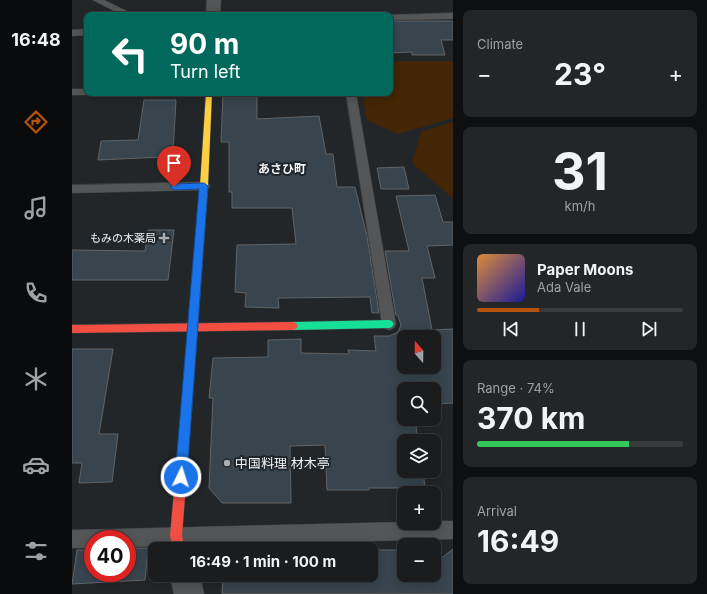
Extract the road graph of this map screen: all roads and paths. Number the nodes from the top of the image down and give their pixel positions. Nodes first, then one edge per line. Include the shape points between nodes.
1 (97, 0) edge
2 (214, 0) edge
3 (123, 12) edge
4 (213, 12) edge
5 (453, 16) edge
6 (393, 17) edge
7 (84, 32) edge
8 (72, 33) edge
9 (72, 92) edge
10 (84, 92) edge
11 (209, 96) edge
12 (351, 96) edge
13 (204, 186) junction
14 (72, 189) edge
15 (389, 324) joint
16 (192, 328) junction
17 (72, 329) edge
18 (453, 530) edge
19 (72, 539) edge
20 (152, 542) edge
21 (178, 542) edge
22 (199, 542) edge
23 (186, 582) edge
24 (189, 594) edge

1 - 3 lane
2 - 4 street
5 - 6 lane
7 - 8 lane
9 - 10 lane
11 - 13 street
12 - 15 lane
13 - 14 lane
13 - 16 street
15 - 16 street
16 - 17 street
16 - 21 street
18 - 22 lane
19 - 20 lane
23 - 24 street

